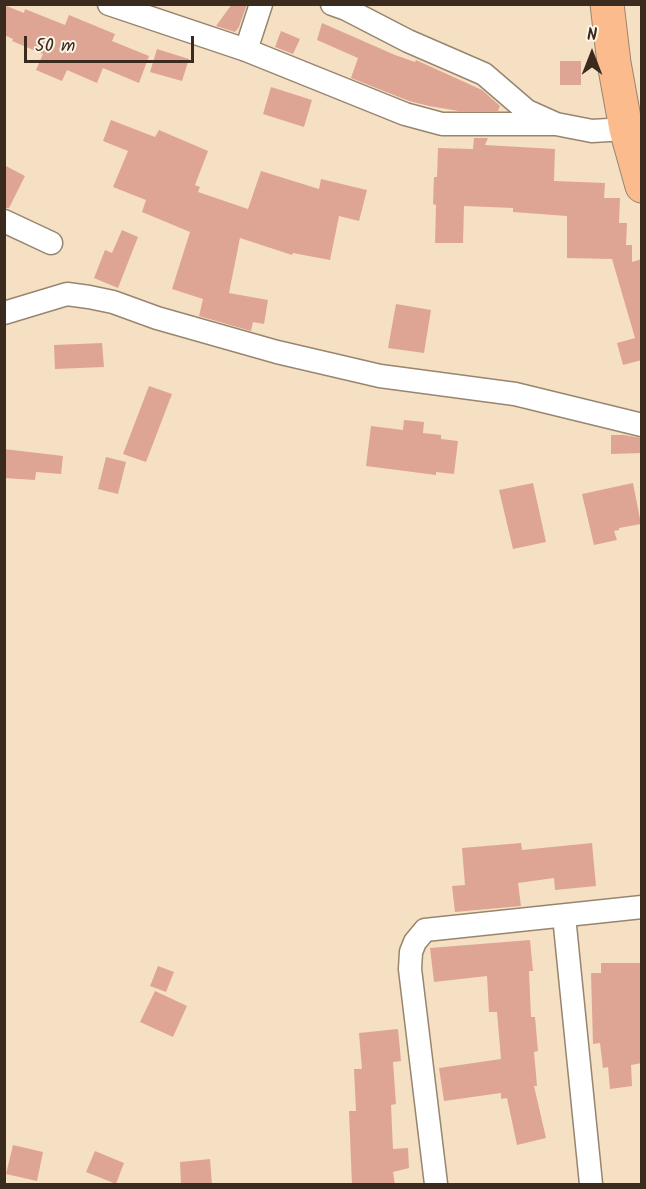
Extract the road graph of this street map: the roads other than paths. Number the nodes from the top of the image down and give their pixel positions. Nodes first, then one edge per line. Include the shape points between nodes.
1 (109, 4) edge
2 (261, 4) edge
3 (332, 4) edge
4 (607, 4) edge
5 (246, 50) junction
6 (556, 124) junction
7 (626, 129) junction
8 (642, 186) edge
9 (4, 220) edge
10 (51, 243) dead end
11 (4, 313) edge
12 (642, 425) edge
13 (642, 907) edge
14 (564, 916) junction
15 (436, 1185) edge
16 (591, 1185) edge

1 - 5 street
2 - 5 street
3 - 6 street via 484,74 527,111
4 - 7 highway
5 - 6 street via 405,114 442,124
6 - 7 street via 592,131
7 - 8 highway
9 - 10 street
11 - 12 street via 67,294 89,297 277,352 380,376 515,394
13 - 14 street
14 - 15 street via 425,930 415,942 410,969
14 - 16 street

